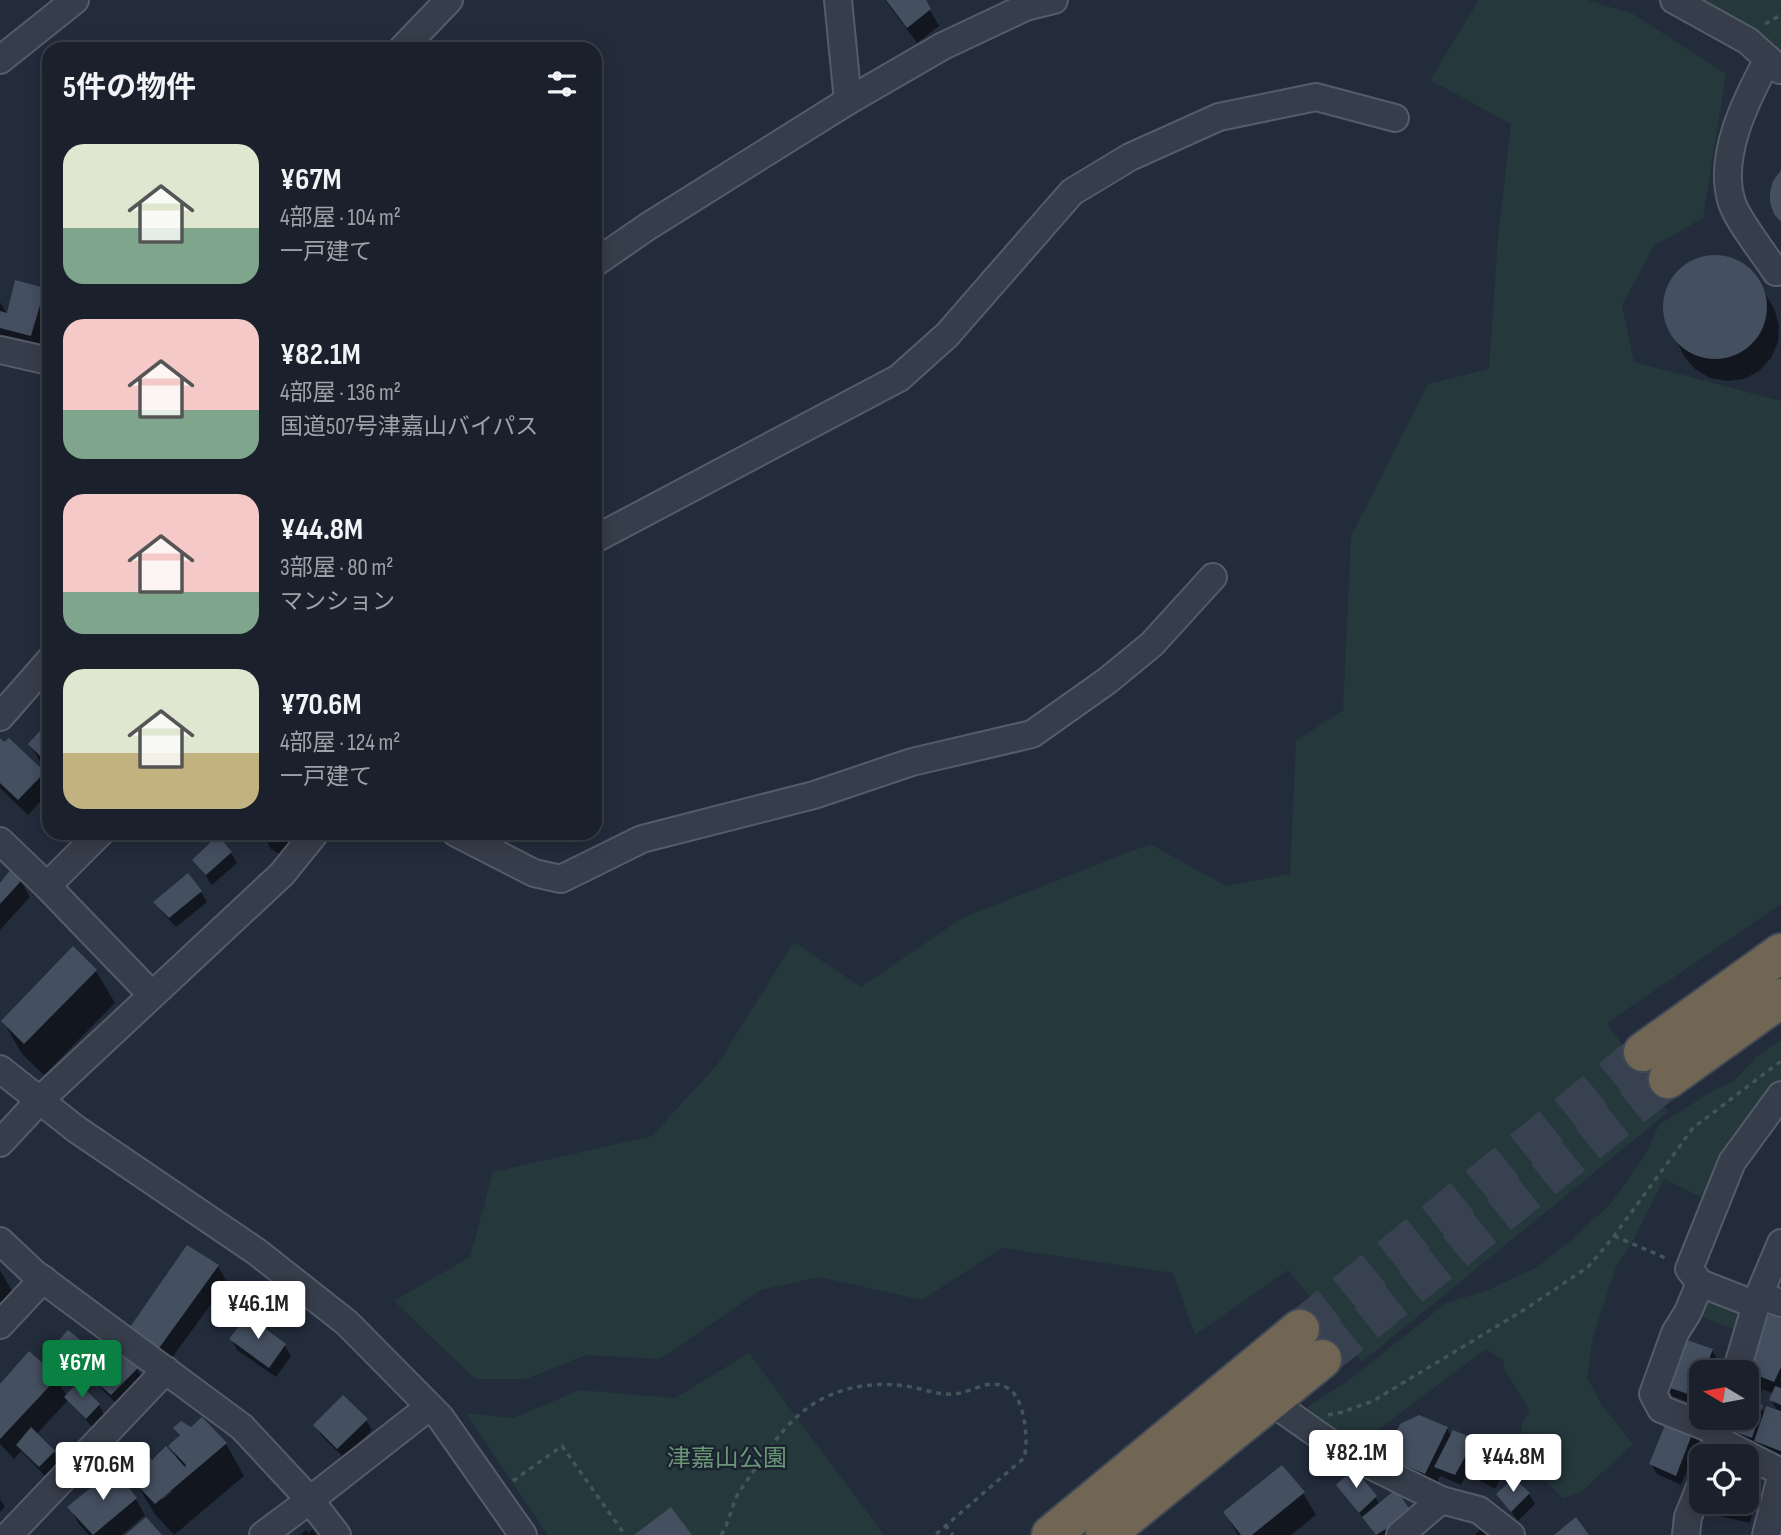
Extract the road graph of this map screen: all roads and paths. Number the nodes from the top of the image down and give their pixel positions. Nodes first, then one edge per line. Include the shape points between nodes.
1 (75, 0) edge
2 (449, 0) edge
3 (838, 0) edge
4 (1054, 0) edge
5 (1674, 0) edge
6 (409, 42) edge
7 (0, 60) edge
8 (1774, 65) edge
9 (848, 102) junction
10 (1395, 118) dead end
11 (602, 258) edge
12 (1776, 272) dead end
13 (0, 350) edge
14 (42, 359) edge
15 (602, 534) edge
16 (1213, 577) dead end
17 (42, 669) edge
18 (0, 717) edge
19 (93, 840) edge
20 (309, 840) edge
21 (470, 840) edge
22 (0, 841) edge
23 (47, 886) junction
24 (1781, 953) edge
25 (152, 995) junction
26 (1781, 998) edge
27 (1781, 1061) edge
28 (0, 1069) edge
29 (1781, 1094) edge
30 (40, 1100) junction
31 (0, 1143) edge
32 (1614, 1236) junction
33 (0, 1241) edge
34 (1781, 1243) edge
35 (1694, 1276) junction
36 (43, 1279) junction
37 (1765, 1301) edge
38 (0, 1325) edge
39 (1300, 1329) tunnel mouth
40 (1322, 1359) tunnel mouth
41 (1741, 1360) edge
42 (166, 1370) junction
43 (429, 1407) junction
44 (1282, 1410) junction
45 (1717, 1436) edge
46 (1781, 1472) edge
47 (1781, 1478) edge
48 (503, 1488) dead end
49 (310, 1500) junction
50 (1441, 1500) junction
51 (1689, 1514) edge
52 (945, 1525) junction
53 (9, 1535) edge
54 (263, 1535) edge
55 (337, 1535) edge
56 (523, 1535) edge
57 (625, 1535) edge
58 (720, 1535) edge
59 (935, 1535) edge
60 (953, 1535) edge
61 (1051, 1535) edge
62 (1105, 1535) edge
63 (1399, 1535) edge
64 (1511, 1535) edge
65 (1686, 1535) edge
66 (1766, 1535) edge

1 - 7 street
2 - 6 street
3 - 9 street
4 - 9 street via 985,25
5 - 8 street via 1748,41
8 - 12 street via 1746,99 1726,167 1733,204
9 - 11 street
10 - 15 street via 1316,97 1219,117 1130,157 1072,192 947,335 899,378
13 - 14 street
16 - 21 street via 1152,645 1032,734 912,762 814,795 642,839 561,879 534,873
17 - 18 street
19 - 23 street
20 - 25 street via 282,874
22 - 23 street
23 - 25 street
24 - 26 highway via 1656,1066
25 - 30 street
27 - 32 path via 1693,1128
28 - 30 street
29 - 35 street via 1732,1162
30 - 31 street
30 - 43 street via 257,1252 346,1323
32 - 35 path
32 - 44 path via 1588,1267 1373,1401 1343,1412
33 - 36 street
34 - 37 street
35 - 37 street
35 - 45 street via 1688,1312 1675,1333 1653,1394 1661,1409
36 - 38 street
36 - 42 street
37 - 41 street
39 - 61 highway
40 - 44 highway
42 - 49 street via 242,1427
42 - 53 street
43 - 49 street
43 - 56 street
44 - 50 street via 1340,1450
44 - 62 highway
45 - 46 street
47 - 66 street
48 - 57 path via 562,1446
49 - 54 street
49 - 55 street
50 - 63 street
50 - 64 street via 1479,1510
51 - 65 street
52 - 58 path via 1024,1458 1027,1447 1020,1400 1009,1388 981,1385 952,1395 873,1384 828,1396 791,1421 739,1492
52 - 59 path
52 - 60 path

